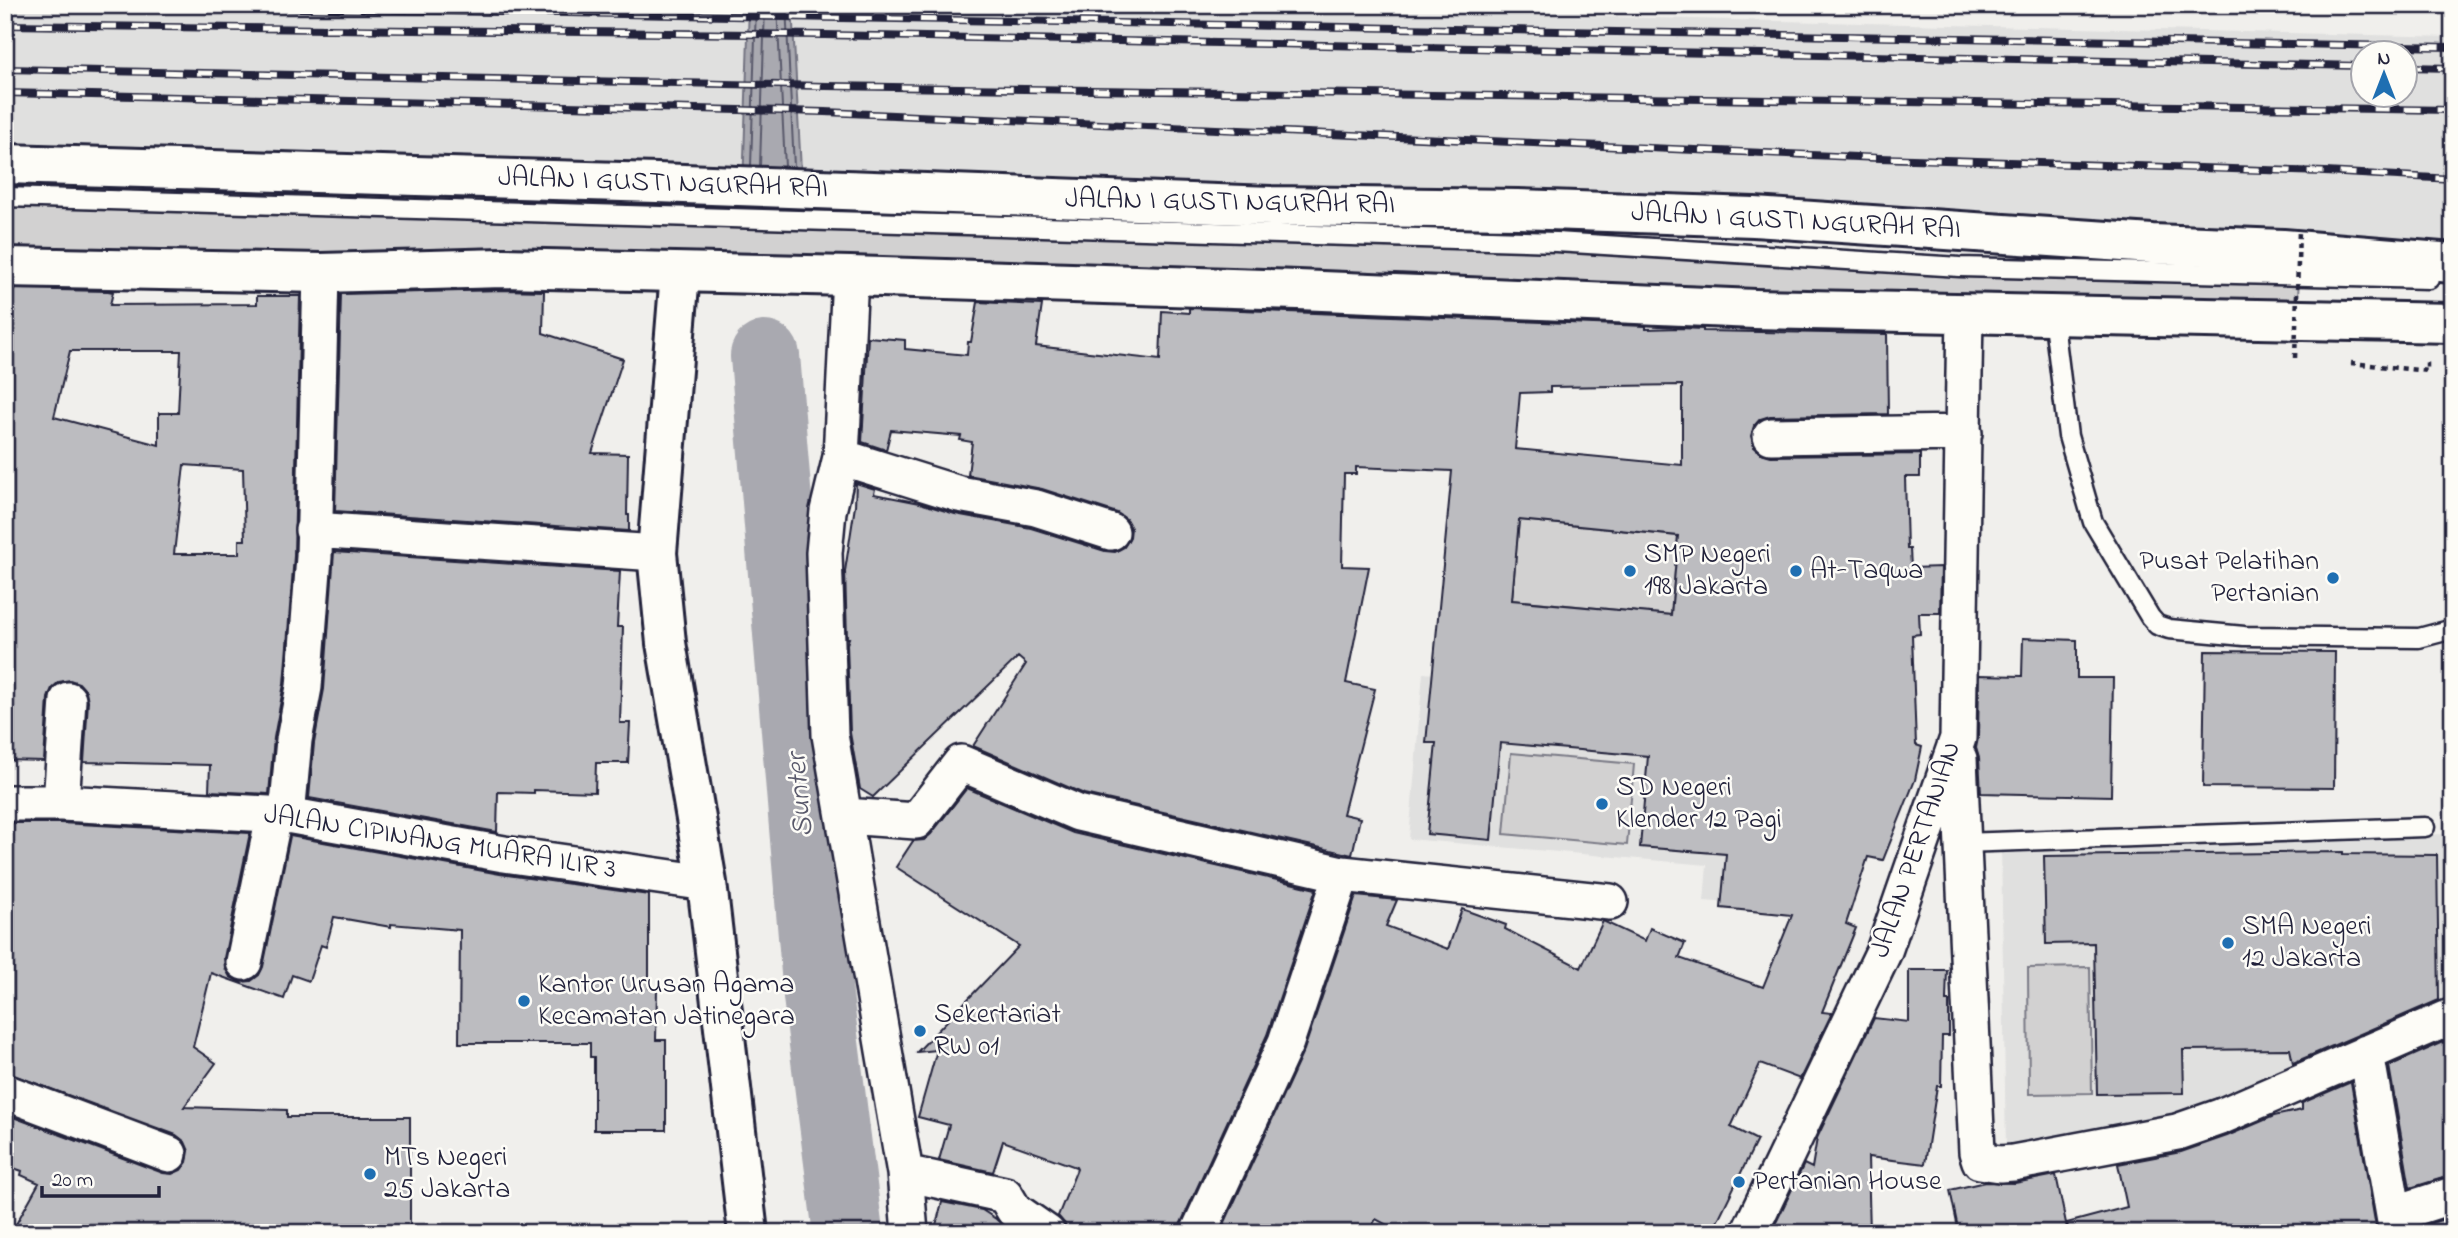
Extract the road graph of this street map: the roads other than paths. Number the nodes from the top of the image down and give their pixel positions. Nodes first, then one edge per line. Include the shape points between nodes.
1 (5, 164) edge
2 (5, 197) edge
3 (662, 200) junction
4 (877, 208) junction
5 (2453, 263) edge
6 (5, 267) edge
7 (321, 273) junction
8 (680, 273) junction
9 (850, 276) junction
10 (2453, 279) edge
11 (1965, 313) junction
12 (2053, 315) junction
13 (2453, 323) edge
14 (1964, 433) junction
15 (1771, 436) dead end
16 (841, 457) junction
17 (313, 530) junction
18 (1111, 532) dead end
19 (657, 552) junction
20 (2453, 629) edge
21 (68, 700) dead end
22 (1958, 738) junction
23 (5, 803) edge
24 (61, 803) junction
25 (281, 815) junction
26 (845, 816) junction
27 (2425, 827) dead end
28 (1962, 843) junction
29 (1342, 874) junction
30 (706, 883) junction
31 (1610, 902) dead end
32 (244, 962) dead end
33 (2453, 1016) edge
34 (2366, 1053) junction
35 (5, 1092) edge
36 (169, 1154) dead end
37 (905, 1173) junction
38 (2453, 1195) edge
39 (2395, 1223) edge
40 (748, 1233) edge
41 (910, 1233) edge
42 (1046, 1233) edge
43 (1198, 1233) edge
44 (1749, 1233) edge

1 - 3 main road, JALAN I GUSTI NGURAH RAI
2 - 3 lane
3 - 4 main road, JALAN I GUSTI NGURAH RAI
4 - 5 main road, JALAN I GUSTI NGURAH RAI via 1270,206 1754,217
4 - 10 lane via 1960,267
6 - 7 main road
7 - 8 main road via 503,268
7 - 17 street
8 - 9 main road
8 - 19 main road
9 - 11 main road
9 - 16 street
11 - 12 main road
11 - 14 street, JALAN PERTANIAN
12 - 13 main road
12 - 20 lane via 2067,436 2093,522 2157,625 2244,636 2419,638
14 - 15 street
14 - 22 street, JALAN PERTANIAN
16 - 18 street via 959,494 1036,508
16 - 26 street via 824,552 830,735
17 - 19 street
17 - 25 street via 304,687
19 - 30 main road
21 - 24 street
22 - 28 street
22 - 44 street, JALAN PERTANIAN via 1884,951
23 - 24 street, JALAN CIPINANG MUARA ILIR 3
24 - 25 street, JALAN CIPINANG MUARA ILIR 3
25 - 30 street, JALAN CIPINANG MUARA ILIR 3
25 - 32 street
26 - 29 street via 916,821 961,763 1078,813
26 - 37 street
27 - 28 lane
28 - 34 street via 1980,1161 2013,1163 2177,1132
29 - 31 street
29 - 43 street via 1286,1042
30 - 40 main road
33 - 34 street
34 - 39 street
35 - 36 street
37 - 41 street
37 - 42 street via 1005,1195 1014,1210
38 - 39 street

